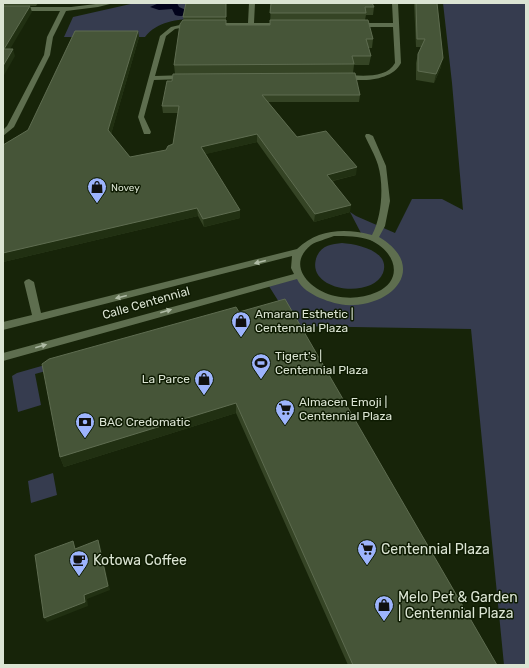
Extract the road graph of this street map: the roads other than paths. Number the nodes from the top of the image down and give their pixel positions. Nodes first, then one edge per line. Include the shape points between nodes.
1 (111, 3) edge
2 (252, 3) edge
3 (395, 3) edge
4 (64, 8) junction
5 (3, 9) edge
6 (251, 24) junction
7 (289, 24) edge
8 (199, 25) edge
9 (206, 25) edge
10 (350, 25) edge
11 (396, 25) junction
12 (339, 77) edge
13 (151, 78) junction
14 (190, 78) edge
15 (147, 132) dead end
16 (3, 134) edge
17 (369, 136) dead end
18 (374, 238) junction
19 (298, 252) junction
20 (297, 276) junction
21 (29, 282) dead end
22 (37, 318) junction
23 (3, 326) edge
24 (3, 357) edge

1 - 4 street via 93,7
2 - 6 street
3 - 11 street
4 - 5 street
4 - 16 street via 50,37 47,54 10,127
6 - 7 street
6 - 9 street
8 - 13 street via 169,29 163,36
10 - 11 street
11 - 12 street via 398,63 392,73 370,77
13 - 14 street
13 - 15 street via 141,117
17 - 18 street via 382,166 386,201 381,226
18 - 19 street via 333,233 311,240
18 - 20 street via 391,251 398,262 399,274 394,285 383,294 367,300 349,302 331,299 315,292
19 - 20 street via 295,260
19 -> 22 street, Calle Centennial
24 -> 20 street, Calle Centennial
21 - 22 street
22 - 23 street, Calle Centennial

